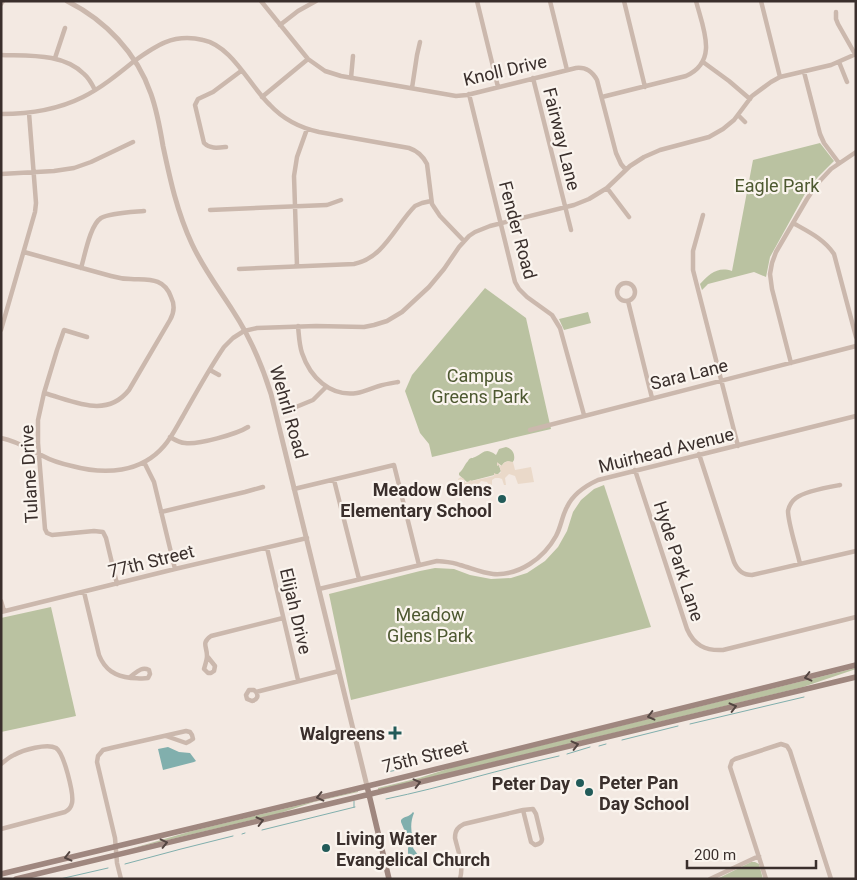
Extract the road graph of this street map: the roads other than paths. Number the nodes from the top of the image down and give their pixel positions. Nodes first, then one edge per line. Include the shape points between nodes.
1 (67, 1) edge
2 (262, 1) edge
3 (316, 1) edge
4 (477, 1) edge
5 (550, 1) edge
6 (624, 1) edge
7 (696, 1) edge
8 (761, 1) edge
9 (836, 12) dead end
10 (280, 25) junction
11 (65, 28) dead end
12 (420, 42) dead end
13 (856, 54) edge
14 (1, 55) edge
15 (353, 56) dead end
16 (56, 58) junction
17 (308, 59) junction
18 (135, 61) junction
19 (703, 62) junction
20 (839, 62) junction
21 (567, 70) junction
22 (241, 71) junction
23 (804, 72) junction
24 (780, 77) junction
25 (351, 78) junction
26 (533, 78) junction
27 (847, 82) dead end
28 (498, 87) junction
29 (645, 87) junction
30 (412, 88) junction
31 (95, 90) junction
32 (469, 94) junction
33 (262, 97) junction
34 (602, 97) junction
35 (750, 98) junction
36 (30, 113) junction
37 (1, 114) edge
38 (738, 115) junction
39 (746, 122) dead end
40 (307, 129) junction
41 (133, 142) dead end
42 (226, 147) dead end
43 (856, 152) edge
44 (839, 163) junction
45 (626, 170) junction
46 (34, 172) junction
47 (1, 174) edge
48 (607, 188) junction
49 (341, 200) dead end
50 (431, 201) junction
51 (295, 207) junction
52 (565, 208) junction
53 (210, 210) dead end
54 (144, 211) dead end
55 (704, 215) dead end
56 (628, 217) dead end
57 (501, 223) junction
58 (793, 223) junction
59 (571, 230) dead end
60 (464, 241) junction
61 (24, 252) junction
62 (297, 266) junction
63 (81, 268) junction
64 (239, 269) dead end
65 (628, 301) junction
66 (298, 326) junction
67 (1, 330) edge
68 (244, 331) junction
69 (87, 337) dead end
70 (856, 337) edge
71 (856, 346) edge
72 (791, 362) junction
73 (210, 370) junction
74 (219, 375) dead end
75 (722, 380) junction
76 (398, 382) dead end
77 (326, 386) junction
78 (44, 392) junction
79 (652, 398) junction
80 (296, 407) dead end
81 (584, 415) junction
82 (856, 416) edge
83 (248, 427) dead end
84 (530, 430) dead end
85 (170, 437) junction
86 (1, 438) edge
87 (738, 446) junction
88 (39, 454) junction
89 (699, 454) junction
90 (144, 462) junction
91 (635, 470) junction
92 (334, 480) junction
93 (840, 485) dead end
94 (263, 487) dead end
95 (294, 489) junction
96 (161, 512) junction
97 (307, 538) junction
98 (267, 548) junction
99 (856, 551) edge
100 (800, 564) junction
101 (419, 565) junction
102 (175, 569) junction
103 (743, 573) junction
104 (359, 579) junction
105 (739, 580) dead end
106 (117, 584) junction
107 (319, 589) junction
108 (84, 592) junction
109 (1, 601) edge
110 (2, 611) edge
111 (856, 617) edge
112 (283, 618) junction
113 (207, 656) dead end
114 (856, 665) edge
115 (339, 671) junction
116 (130, 677) dead end
117 (856, 677) edge
118 (298, 680) junction
119 (256, 692) dead end
120 (166, 736) junction
121 (1, 764) edge
122 (367, 786) junction
123 (369, 794) junction
124 (523, 810) junction
125 (1, 828) edge
126 (116, 846) junction
127 (117, 855) junction
128 (759, 856) junction
129 (1, 874) edge
130 (16, 879) edge
131 (121, 879) edge
132 (389, 879) edge
133 (460, 879) edge
134 (710, 879) edge
135 (766, 879) edge
136 (831, 879) edge

1 - 18 street, Wehrli Road via 107,28
2 - 10 street, Knoll Drive
3 - 10 street
4 - 28 street
5 - 21 street
6 - 29 street
7 - 19 street via 707,45
8 - 24 street
9 - 13 street via 838,24
10 - 17 street, Knoll Drive
11 - 16 street
12 - 30 street
13 - 20 street
14 - 16 street
15 - 25 street
16 - 31 street via 80,70
17 - 25 street, Knoll Drive via 330,73
17 - 33 street
18 - 22 street via 164,42 191,38 217,46
18 - 31 street
18 - 68 street, Wehrli Road via 151,95 181,218 205,269
19 - 29 street via 686,76
19 - 35 street
20 - 23 street
20 - 27 street
21 - 26 street, Knoll Drive
21 - 34 street, Knoll Drive via 580,67 590,71 597,80
22 - 33 street
22 - 42 street via 193,102 204,143 211,148
23 - 24 street
23 - 44 street via 820,134
24 - 35 street
25 - 30 street, Knoll Drive
26 - 28 street, Knoll Drive
26 - 52 street, Fairway Lane
28 - 32 street, Knoll Drive
29 - 34 street
30 - 32 street, Knoll Drive via 456,96
31 - 36 street via 63,106
32 - 57 street, Fender Road
33 - 40 street via 281,115
34 - 45 street via 616,153
35 - 38 street
36 - 37 street
36 - 46 street
38 - 39 street
38 - 45 street via 716,134 653,153
40 - 50 street via 416,151 427,164
40 - 51 street via 295,166
41 - 46 street via 80,166
43 - 44 street
44 - 58 street via 817,184
45 - 48 street
46 - 47 street
46 - 61 street via 35,212
48 - 52 street
48 - 56 street
49 - 51 street via 327,205
50 - 60 street via 440,216
50 - 62 street via 415,206 384,245 367,260 354,264
51 - 53 street
51 - 62 street
52 - 57 street
52 - 59 street, Fairway Lane
54 - 63 street via 108,216 97,221
55 - 75 street via 692,264
57 - 60 street via 475,232
57 - 81 street, Fender Road via 517,285 527,297 552,315 562,331
58 - 70 street via 823,240 834,254
58 - 72 street via 774,255 770,274
60 - 66 street via 433,283 396,316 364,327
61 - 63 street
61 - 67 street
62 - 64 street
63 - 78 street via 160,283 173,301 172,316 129,390 115,402 91,406
65 - 65 street via 635,292 631,285 623,284 617,293 622,300
65 - 79 street
66 - 68 street
66 - 77 street via 305,361
68 - 73 street via 228,342
68 - 95 street, Wehrli Road via 267,382
69 - 78 street, Tulane Drive via 64,330
71 - 72 street, Sara Lane
72 - 75 street, Sara Lane
73 - 74 street
73 - 85 street
75 - 79 street, Sara Lane
75 - 87 street
76 - 77 street via 356,393 342,393
77 - 80 street via 313,400
78 - 88 street, Tulane Drive via 38,420
79 - 81 street, Sara Lane
81 - 84 street, Sara Lane
82 - 87 street, Muirhead Avenue
83 - 85 street via 191,444
85 - 90 street via 159,452
86 - 88 street
87 - 89 street, Muirhead Avenue
88 - 90 street via 71,466 96,470 120,470
88 - 106 street, Tulane Drive via 46,531 52,535 103,532
89 - 91 street, Muirhead Avenue
89 - 103 street via 734,562
90 - 96 street via 153,478
91 - 101 street, Muirhead Avenue via 598,480 580,490 567,506 550,546 531,564 518,570 494,574 447,562
91 - 111 street, Hyde Park Lane via 687,629 698,645 710,650 723,650
92 - 95 street
92 - 101 street via 394,465
92 - 104 street
93 - 100 street via 802,494 788,502
94 - 96 street
95 - 97 street, Wehrli Road
96 - 102 street
97 - 98 street, 77th Street
97 - 107 street, Wehrli Road
98 - 102 street, 77th Street
98 - 112 street, Elijah Drive
99 - 100 street
100 - 103 street via 752,575
101 - 104 street, Muirhead Avenue
102 - 106 street, 77th Street
103 - 105 street
104 - 107 street, Muirhead Avenue
106 - 108 street, 77th Street
107 - 115 street, Wehrli Road
108 - 110 street, 77th Street
108 - 116 street via 101,662 110,672
109 - 110 street
112 - 113 street via 211,636 206,639
112 - 118 street, Elijah Drive
114 -> 122 main road, 75th Street
115 - 118 street
115 - 122 street, Wehrli Road
123 -> 117 main road, 75th Street
118 - 119 street
120 - 120 street via 186,731 192,738 186,743
120 - 126 street via 104,750 98,756
121 - 125 street via 21,752 44,746 56,748 64,760 73,800 65,812
122 - 123 main road, Wehrli Road
122 -> 126 main road, 75th Street
127 -> 123 main road, 75th Street
123 - 132 main road, Wehrli Road
124 - 124 street via 535,811 542,839 537,845 531,842
124 - 133 street via 464,824 456,829 462,866
126 - 127 street
126 -> 129 main road, 75th Street
127 - 130 main road, 75th Street
127 - 131 street
128 - 134 street
128 - 135 street
128 - 136 street via 730,767 735,759 744,755 784,744 790,751

